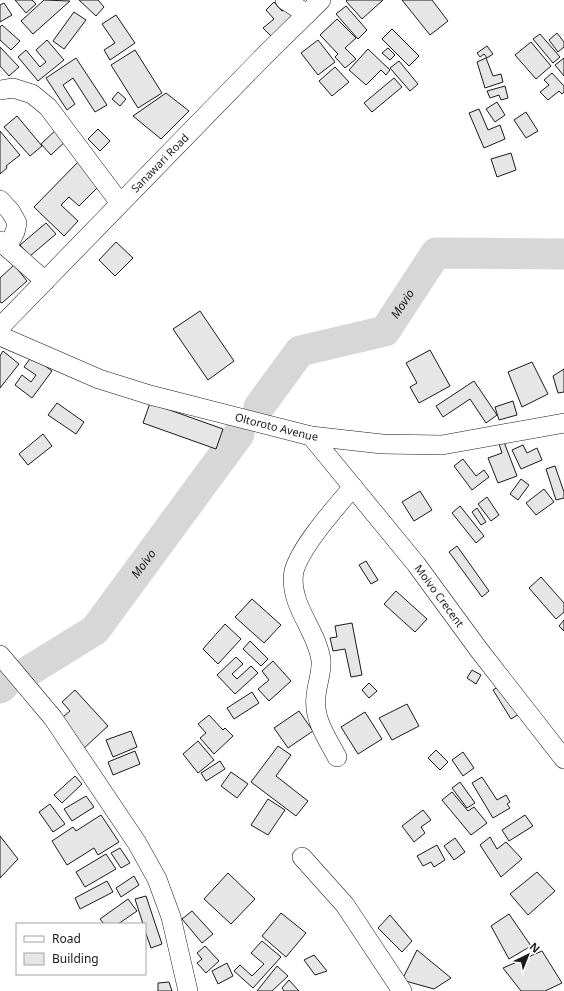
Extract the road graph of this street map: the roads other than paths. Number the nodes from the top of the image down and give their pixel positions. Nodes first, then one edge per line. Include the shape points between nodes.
1 (285, 0) edge
2 (321, 0) edge
3 (307, 14) junction
4 (0, 90) edge
5 (0, 200) edge
6 (120, 204) junction
7 (4, 244) edge
8 (45, 281) junction
9 (0, 327) edge
10 (0, 336) edge
11 (564, 423) edge
12 (310, 436) junction
13 (353, 487) junction
14 (0, 655) edge
15 (338, 757) dead end
16 (564, 759) edge
17 (302, 857) dead end
18 (188, 991) edge
19 (402, 991) edge

1 - 3 street
2 - 3 street, Sanawari Road
3 - 6 street, Sanawari Road
4 - 6 street via 13,88 32,94 48,107
5 - 7 street via 17,223 15,232
6 - 8 street, Sanawari Road
7 - 8 street
8 - 9 street, Sanawari Road
10 - 12 street, Oltoroto Avenue via 99,379 150,395
11 - 12 street, Oltoroto Avenue via 442,445 382,444
12 - 13 street, Moivo Crecent
13 - 15 street via 324,522 299,559 293,583 297,601 321,660 315,697 319,723
13 - 16 street, Moivo Crecent via 416,564
14 - 18 street via 53,718 137,843 157,879 171,917
17 - 19 street via 345,905

